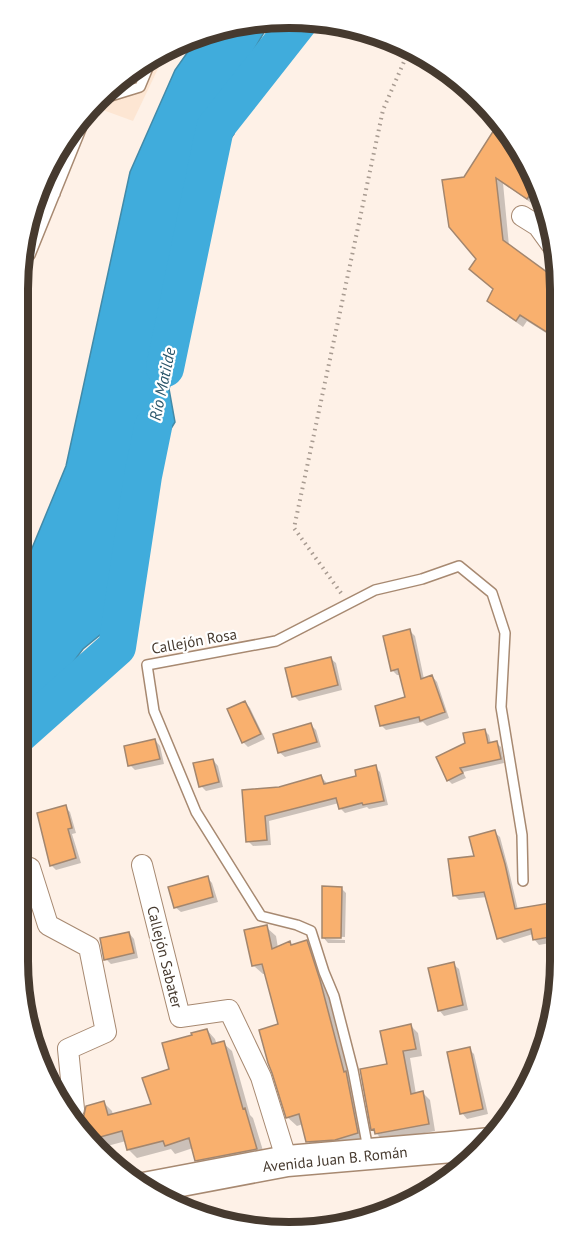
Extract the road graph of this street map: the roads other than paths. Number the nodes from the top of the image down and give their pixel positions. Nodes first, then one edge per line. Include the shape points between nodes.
1 (147, 70) edge
2 (115, 95) edge
3 (78, 136) edge
4 (48, 191) edge
5 (55, 194) junction
6 (32, 251) edge
7 (142, 865) dead end
8 (30, 868) dead end
9 (523, 880) dead end
10 (73, 1109) edge
11 (475, 1145) edge
12 (369, 1155) junction
13 (287, 1161) junction
14 (155, 1186) edge

1 - 2 lane via 140,87
3 - 5 lane
4 - 5 lane
5 - 6 lane
7 - 13 street, Callejón Sabater via 180,1017 229,1010 261,1077
8 - 10 street via 48,925 89,947 106,1032 68,1048
9 - 12 lane, Callejón Rosa via 522,835 501,707 505,633 492,593 459,566 375,590 276,641 147,665 154,711 196,812 261,916 311,931 353,1070
11 - 12 main road, Avenida Juan B. Román
12 - 13 main road, Avenida Juan B. Román
13 - 14 main road, Avenida Juan B. Román

